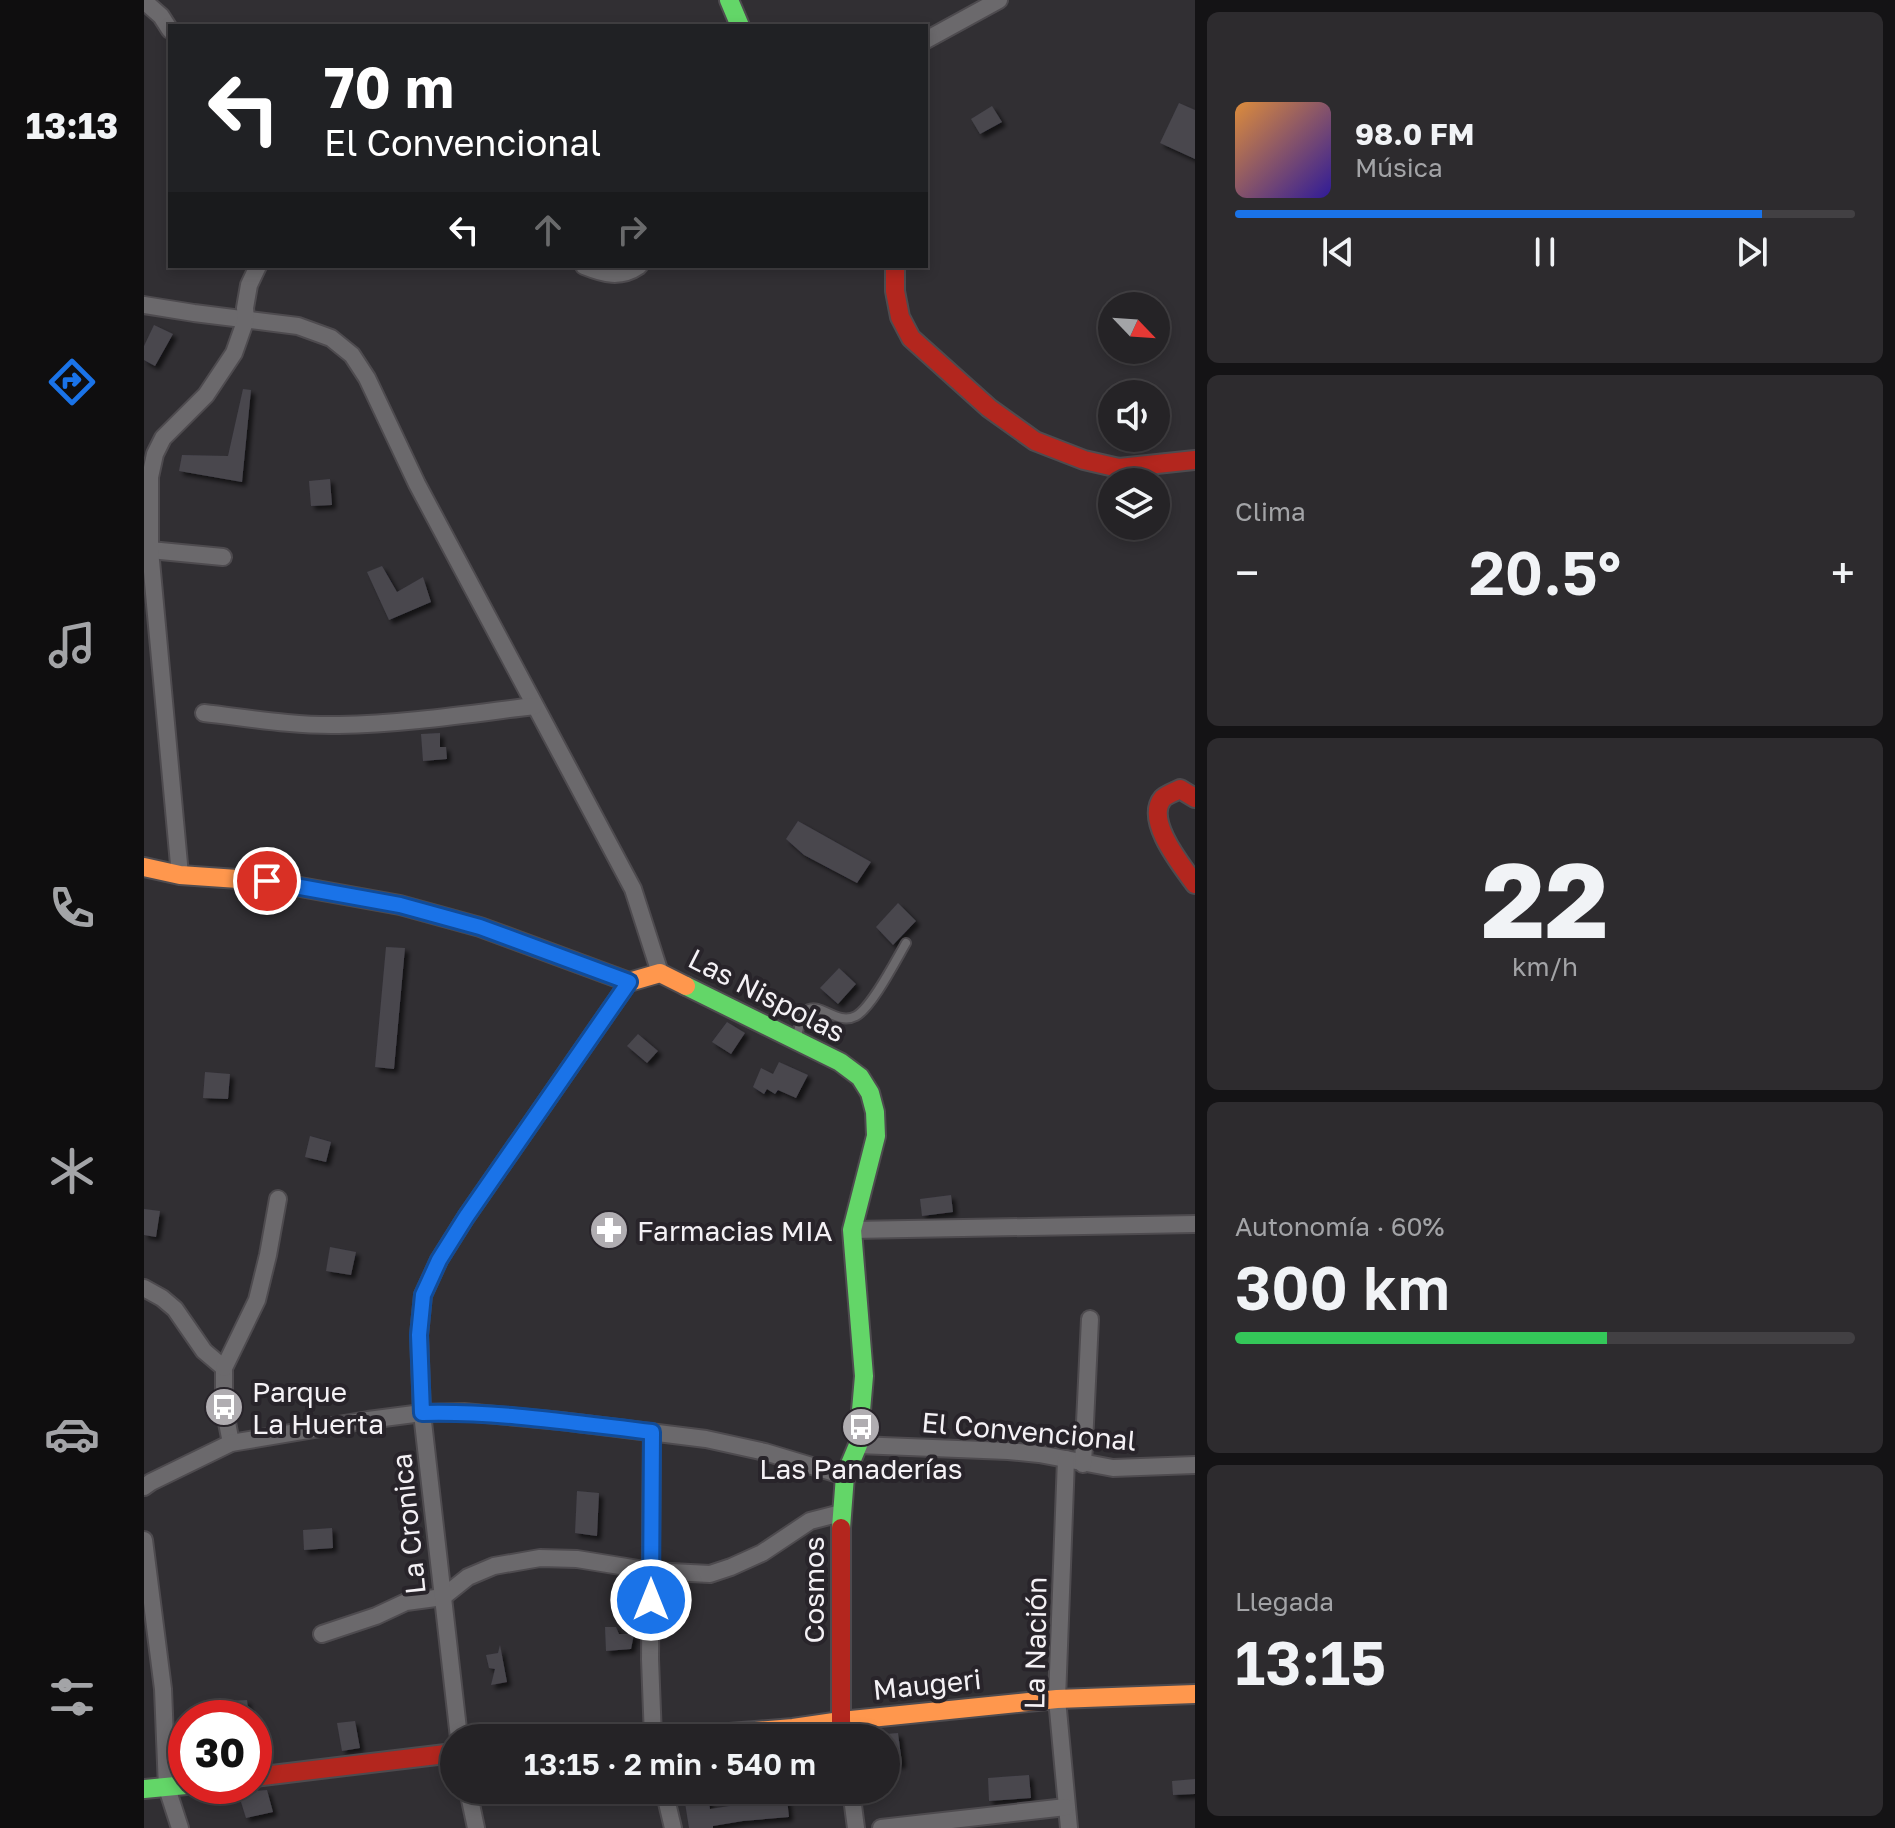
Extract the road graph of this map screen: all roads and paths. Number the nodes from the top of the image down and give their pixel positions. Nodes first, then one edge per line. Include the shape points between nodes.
1 (729, 0) edge
2 (999, 0) edge
3 (144, 1) edge
4 (739, 24) edge
5 (168, 27) edge
6 (928, 39) edge
7 (257, 268) edge
8 (589, 268) edge
9 (635, 268) edge
10 (895, 268) edge
11 (144, 305) edge
12 (246, 319) junction
13 (1195, 460) edge
14 (150, 550) junction
15 (223, 557) dead end
16 (534, 706) junction
17 (204, 713) dead end
18 (1195, 798) edge
19 (144, 867) edge
20 (180, 875) junction
21 (1195, 884) edge
22 (906, 943) dead end
23 (660, 973) junction
24 (629, 982) junction
25 (797, 1040) junction
26 (278, 1199) dead end
27 (1195, 1224) edge
28 (852, 1230) junction
29 (144, 1288) edge
30 (1090, 1319) dead end
31 (224, 1368) junction
32 (422, 1413) junction
33 (652, 1432) junction
34 (231, 1443) junction
35 (858, 1445) junction
36 (1066, 1459) junction
37 (1083, 1464) junction
38 (1195, 1465) edge
39 (845, 1476) junction
40 (144, 1487) edge
41 (841, 1513) junction
42 (144, 1540) edge
43 (651, 1571) junction
44 (443, 1597) junction
45 (322, 1634) dead end
46 (1195, 1694) edge
47 (1057, 1699) junction
48 (457, 1724) edge
49 (652, 1724) edge
50 (842, 1724) edge
51 (884, 1724) edge
52 (440, 1755) edge
53 (272, 1775) edge
54 (167, 1788) junction
55 (144, 1789) edge
56 (471, 1804) edge
57 (667, 1804) edge
58 (853, 1804) edge
59 (1066, 1807) junction
60 (180, 1828) edge
61 (476, 1828) edge
62 (673, 1828) edge
63 (856, 1828) edge
64 (881, 1828) edge
65 (1069, 1828) edge

1 - 4 street
2 - 6 street
3 - 5 street
7 - 12 street via 246,296
8 - 9 street via 619,275
10 - 13 street via 900,317 911,338 989,408 1035,441 1119,468
11 - 12 street
12 - 14 street via 225,368 155,454
12 - 16 street via 298,326 331,338 352,355
14 - 15 street
14 - 20 street
16 - 17 street via 335,726
16 - 23 street via 633,889
18 - 21 street via 1180,789 1168,792 1159,803 1158,821
19 - 20 street
20 - 24 street via 267,881 400,905 480,927
22 - 25 lane via 864,1009 845,1019 808,1010 799,1021
23 - 24 street, Las Nispolas
23 - 25 street, Las Nispolas
24 - 32 street, La Cronica via 439,1260 423,1295
25 - 28 street, Las Nispolas via 840,1062 870,1093 876,1136
26 - 31 street via 257,1300
27 - 28 street
28 - 35 street, Las Nispolas via 864,1376
29 - 31 street via 175,1309 204,1351
30 - 37 street
31 - 34 street
32 - 33 street via 464,1412
32 - 34 street
32 - 44 street, La Cronica
33 - 39 street via 765,1452
33 - 43 street
34 - 40 street
35 - 36 street, El Convencional via 1008,1451
35 - 39 street, Cosmos
36 - 37 street, El Convencional
36 - 47 street, La Nación
37 - 38 street, El Convencional
39 - 41 street, Cosmos
41 - 43 street via 810,1521 762,1553 710,1574
41 - 50 street, Cosmos
42 - 54 street via 163,1689
43 - 44 street via 540,1558 494,1566 468,1577
43 - 49 street
44 - 45 street via 406,1602
44 - 48 street, La Cronica
46 - 47 street, Maugeri
47 - 51 street, Maugeri
47 - 59 street, La Nación
52 - 53 street
54 - 55 street
54 - 60 street
56 - 61 street
57 - 62 street
58 - 63 street
59 - 64 street
59 - 65 street, La Nación

